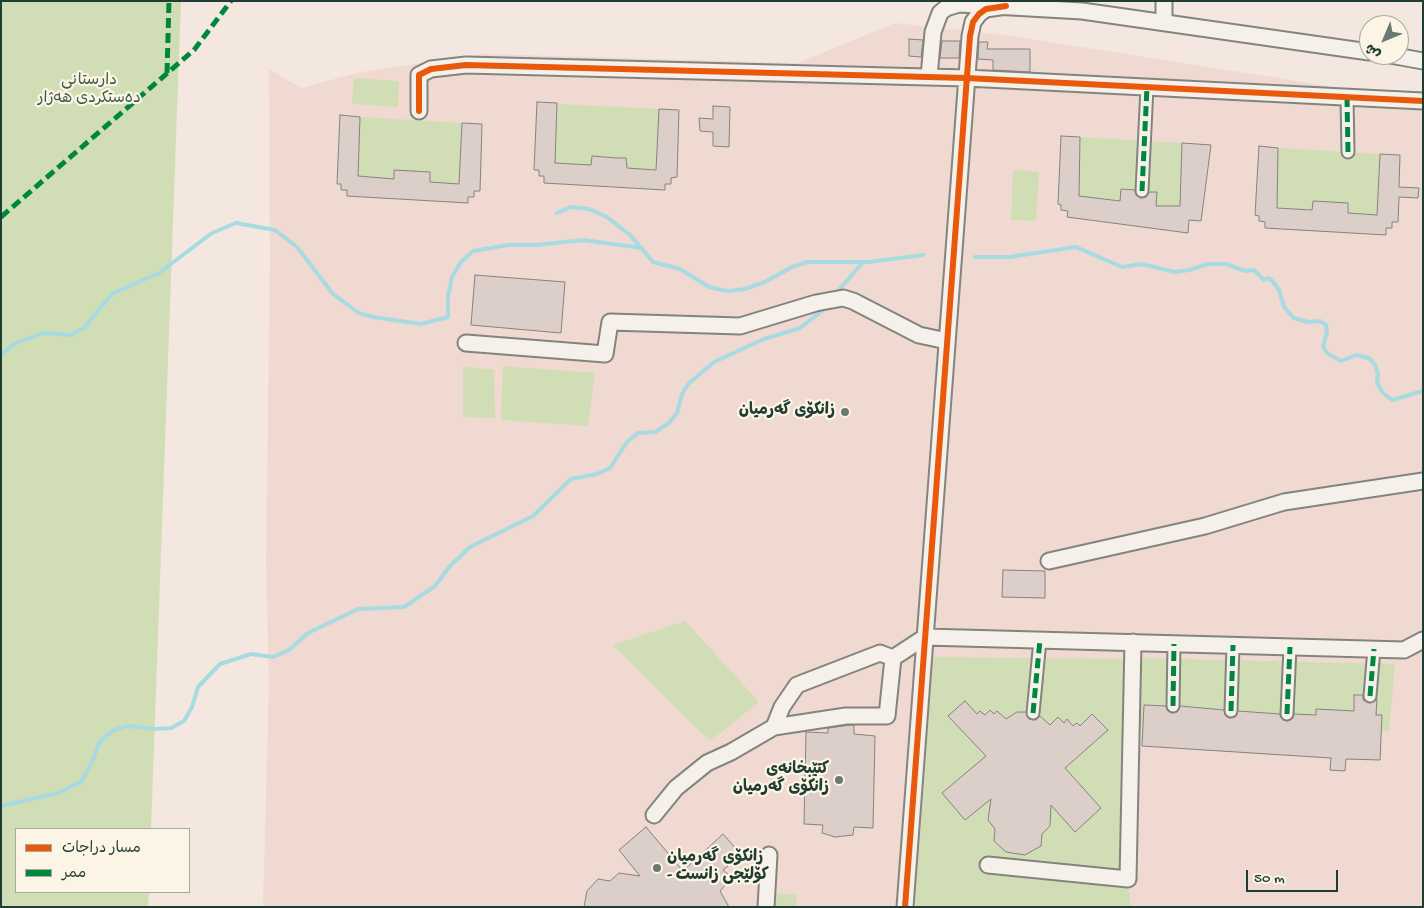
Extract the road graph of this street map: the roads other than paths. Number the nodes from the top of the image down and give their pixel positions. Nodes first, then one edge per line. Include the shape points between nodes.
1 (1164, 1) edge
2 (1006, 6) junction
3 (1164, 22) junction
4 (1359, 51) edge
5 (1409, 58) edge
6 (1423, 61) edge
7 (929, 77) junction
8 (966, 78) junction
9 (1147, 87) junction
10 (1347, 97) junction
11 (1423, 101) edge
12 (419, 111) dead end
13 (1348, 152) dead end
14 (1142, 191) dead end
15 (947, 341) junction
16 (466, 343) dead end
17 (1423, 482) edge
18 (1049, 561) dead end
19 (925, 637) junction
20 (1040, 640) junction
21 (1423, 640) edge
22 (1132, 642) junction
23 (1174, 644) junction
24 (1233, 645) junction
25 (1290, 647) junction
26 (1374, 649) junction
27 (893, 658) junction
28 (1370, 696) dead end
29 (1174, 706) dead end
30 (1231, 711) dead end
31 (1033, 712) dead end
32 (1287, 714) dead end
33 (774, 727) junction
34 (654, 815) dead end
35 (769, 855) dead end
36 (988, 865) dead end
37 (766, 907) edge
38 (905, 907) edge

1 - 3 street
2 - 3 street via 1082,11
2 - 7 street via 959,4 940,13 934,32
2 - 8 street via 986,9 976,17 970,36
3 - 4 street
5 - 6 street
7 - 8 street
7 - 12 street via 455,65 431,69 419,75
8 - 9 street
8 - 15 street
9 - 10 street
9 - 14 street
10 - 11 street
10 - 13 street
15 - 16 street via 919,335 853,300 843,298 740,326 610,322 605,354
15 - 19 street
17 - 18 street via 1284,502 1205,526
19 - 20 street
19 - 27 street
19 - 38 street
20 - 22 street
20 - 31 street
21 - 26 street via 1404,650
22 - 23 street
22 - 36 street via 1128,879
23 - 24 street
23 - 29 street
24 - 25 street
24 - 30 street
25 - 26 street
25 - 32 street
26 - 28 street
27 - 33 street via 880,653 797,685 782,707
27 - 33 street via 887,716 846,716
33 - 34 street via 707,763 676,788
35 - 37 street

